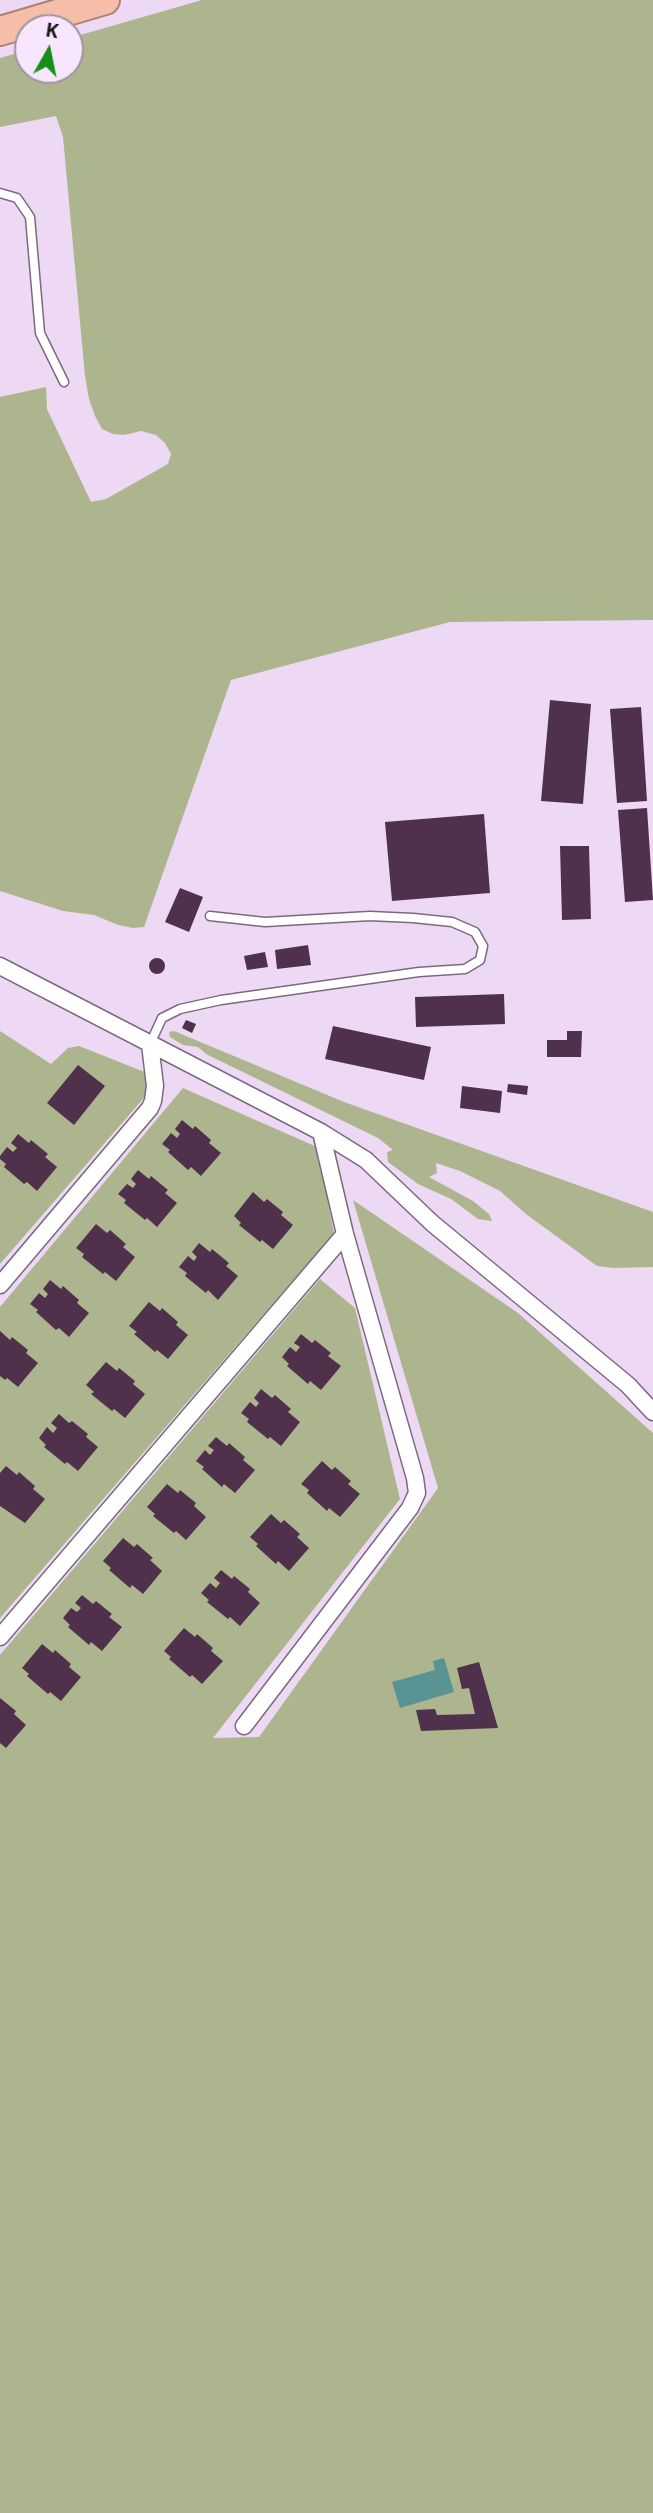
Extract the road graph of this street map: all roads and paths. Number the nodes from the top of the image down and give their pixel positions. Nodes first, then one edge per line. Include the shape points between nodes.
1 (105, 0) edge
2 (0, 31) edge
3 (0, 193) edge
4 (64, 382) dead end
5 (209, 916) dead end
6 (0, 966) edge
7 (150, 1044) junction
8 (321, 1132) junction
9 (345, 1234) junction
10 (0, 1285) edge
11 (653, 1412) edge
12 (0, 1637) edge
13 (244, 1726) dead end

1 - 2 highway
3 - 4 lane via 17,198 30,217 40,333
5 - 7 lane via 265,922 370,916 452,922 475,932 483,946 480,960 465,969 180,1009 162,1018
6 - 7 street
7 - 8 street
7 - 10 street via 155,1086 150,1108
8 - 9 street
8 - 11 street via 366,1160 432,1223 628,1385
9 - 12 street
9 - 13 street via 417,1493

